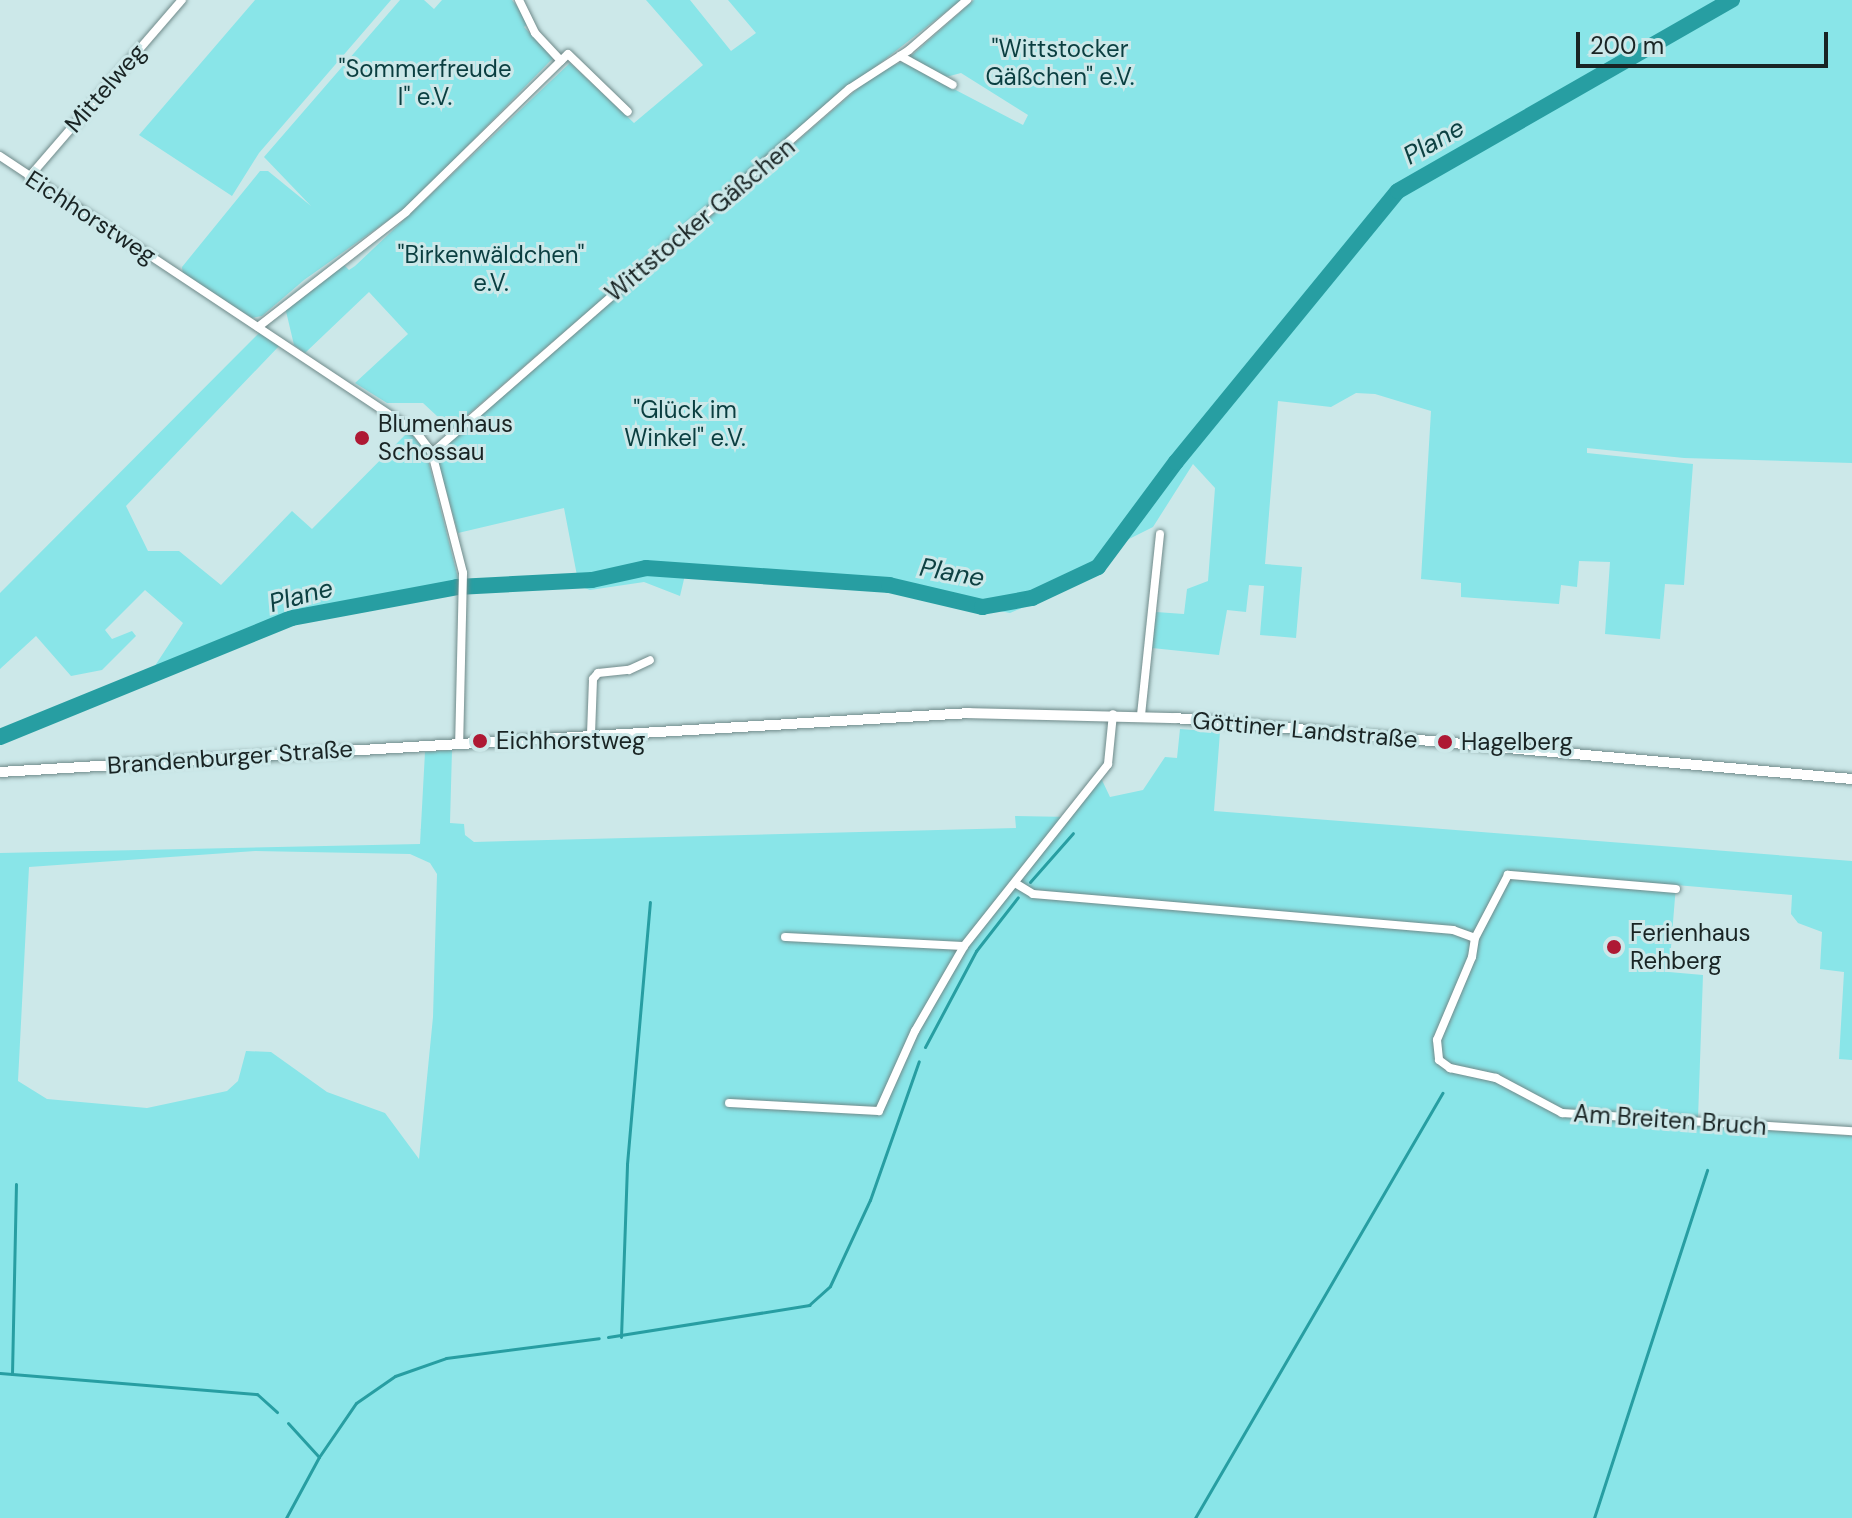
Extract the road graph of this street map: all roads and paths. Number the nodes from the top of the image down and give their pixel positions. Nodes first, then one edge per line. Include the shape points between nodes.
1 (182, 0) edge
2 (519, 0) edge
3 (967, 0) edge
4 (900, 56) junction
5 (561, 61) junction
6 (953, 85) dead end
7 (628, 112) dead end
8 (0, 156) edge
9 (29, 177) junction
10 (258, 327) junction
11 (432, 453) junction
12 (1160, 534) dead end
13 (650, 660) dead end
14 (1113, 714) junction
15 (1141, 715) junction
16 (591, 734) junction
17 (459, 743) junction
18 (0, 772) edge
19 (1852, 779) edge
20 (1015, 883) junction
21 (1676, 889) dead end
22 (785, 937) dead end
23 (1475, 938) junction
24 (964, 946) junction
25 (729, 1103) dead end
26 (1852, 1131) edge

1 - 9 street, Mittelweg
2 - 5 street via 535,33
3 - 4 street, Wittstocker Gäßchen
4 - 6 street
4 - 11 street, Wittstocker Gäßchen via 849,89
5 - 7 street via 568,54
5 - 10 street via 406,212
8 - 9 street, Eichhorstweg
9 - 10 street, Eichhorstweg
10 - 11 street, Eichhorstweg via 404,422
11 - 17 street, Eichhorstweg via 466,597
12 - 15 street
13 - 16 street via 629,670 598,673 593,679
14 - 15 street, Göttiner Landstraße
14 - 16 street, Göttiner Landstraße via 937,713
14 - 20 street via 1108,764
15 - 19 street, Göttiner Landstraße
16 - 17 street, Göttiner Landstraße
17 - 18 street, Brandenburger Straße
20 - 23 street via 1033,894 1453,930
20 - 24 street
21 - 23 street, Am Breiten Bruch via 1512,873 1497,887
22 - 24 street
23 - 26 street, Am Breiten Bruch via 1435,1048 1450,1068 1496,1078 1562,1113
24 - 25 street via 910,1040 879,1111

